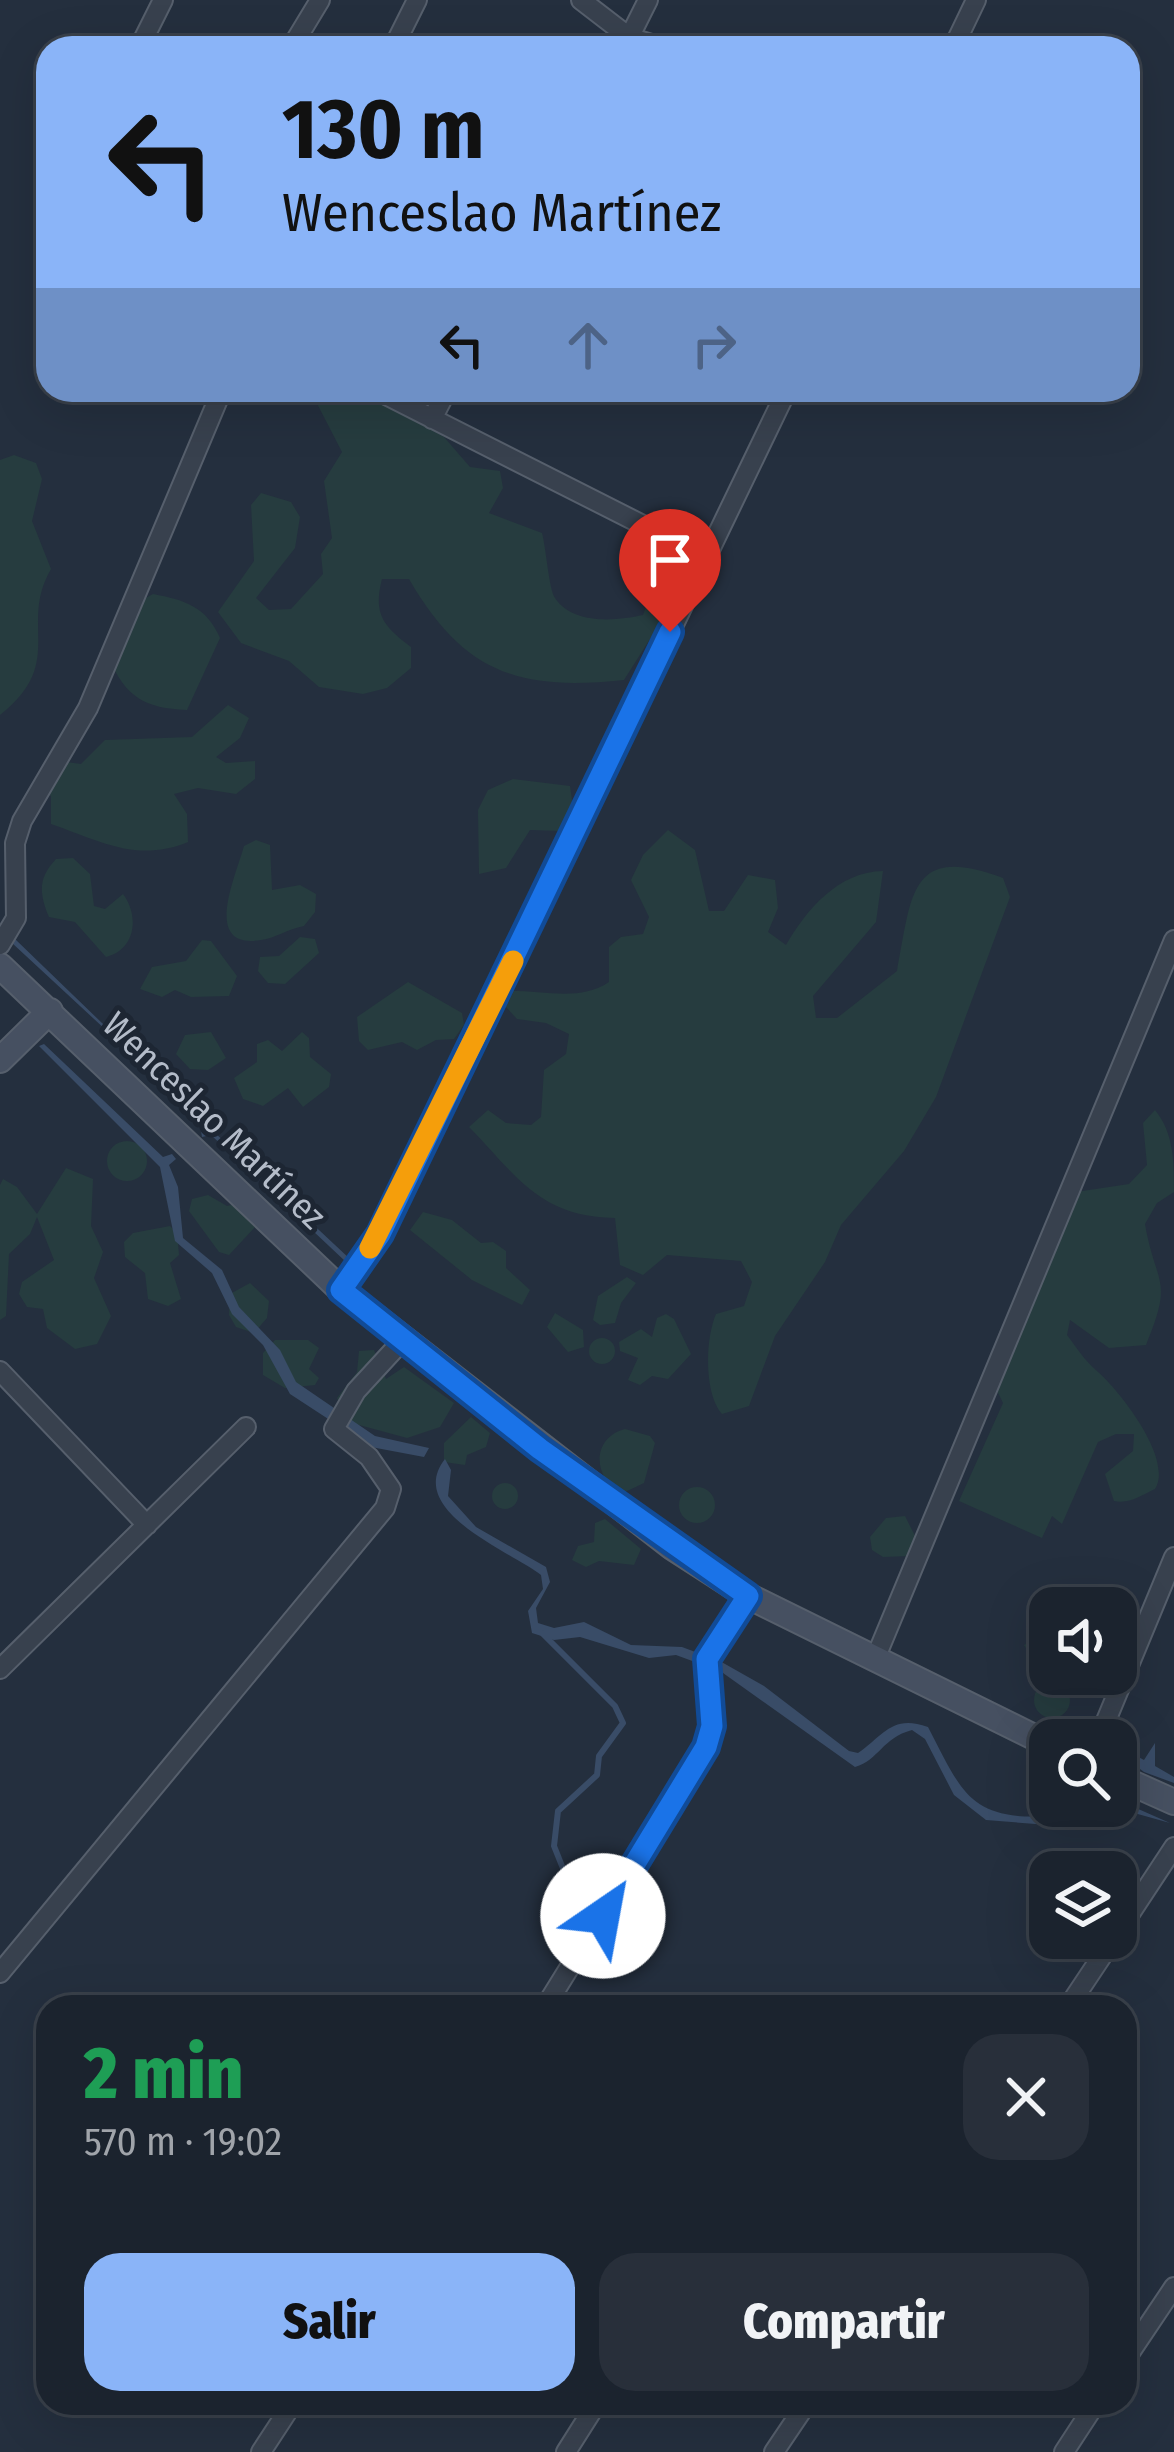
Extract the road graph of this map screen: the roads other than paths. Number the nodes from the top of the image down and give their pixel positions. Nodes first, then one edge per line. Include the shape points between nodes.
1 (164, 0) edge
2 (320, 0) edge
3 (417, 0) edge
4 (581, 0) edge
5 (648, 0) edge
6 (976, 0) edge
7 (145, 36) edge
8 (298, 36) edge
9 (399, 36) edge
10 (623, 36) edge
11 (635, 36) edge
12 (958, 36) edge
13 (217, 402) edge
14 (400, 402) edge
15 (441, 402) edge
16 (781, 402) edge
17 (432, 418) junction
18 (706, 557) junction
19 (1174, 940) edge
20 (0, 945) edge
21 (0, 966) edge
22 (50, 1011) junction
23 (0, 1060) edge
24 (341, 1290) junction
25 (403, 1341) junction
26 (0, 1371) edge
27 (246, 1427) dead end
28 (148, 1525) junction
29 (1174, 1557) edge
30 (748, 1596) junction
31 (874, 1659) junction
32 (0, 1669) edge
33 (1107, 1719) edge
34 (1029, 1734) edge
35 (1137, 1785) edge
36 (1174, 1802) edge
37 (1174, 1847) edge
38 (1137, 1903) edge
39 (1100, 1959) edge
40 (0, 1973) edge
41 (552, 1995) edge
42 (1076, 1995) edge
43 (1174, 2287) edge
44 (1137, 2342) edge
45 (285, 2415) edge
46 (589, 2415) edge
47 (798, 2415) edge
48 (1088, 2415) edge
49 (261, 2452) edge
50 (566, 2452) edge
51 (774, 2452) edge
52 (1064, 2452) edge

1 - 7 street
2 - 8 street
3 - 9 street
4 - 10 street
5 - 11 street
6 - 12 street
13 - 20 street via 88,707 22,821 16,918
14 - 17 street
15 - 17 street
16 - 18 street
17 - 18 street
18 - 24 street via 380,1234
19 - 31 street
21 - 22 main road, Wenceslao Martínez
22 - 23 main road
22 - 24 main road, Wenceslao Martínez
24 - 25 main road, Wenceslao Martínez
25 - 30 main road, Wenceslao Martínez
25 - 40 street via 356,1391 334,1429 386,1474 385,1508
26 - 28 street
27 - 28 street
28 - 32 street
29 - 33 street
30 - 31 main road, Wenceslao Martínez
30 - 41 street via 707,1659 706,1747
31 - 34 main road, Wenceslao Martínez
35 - 36 main road
37 - 38 street
39 - 42 street
43 - 44 street
45 - 49 street
46 - 50 street
47 - 51 street
48 - 52 street

